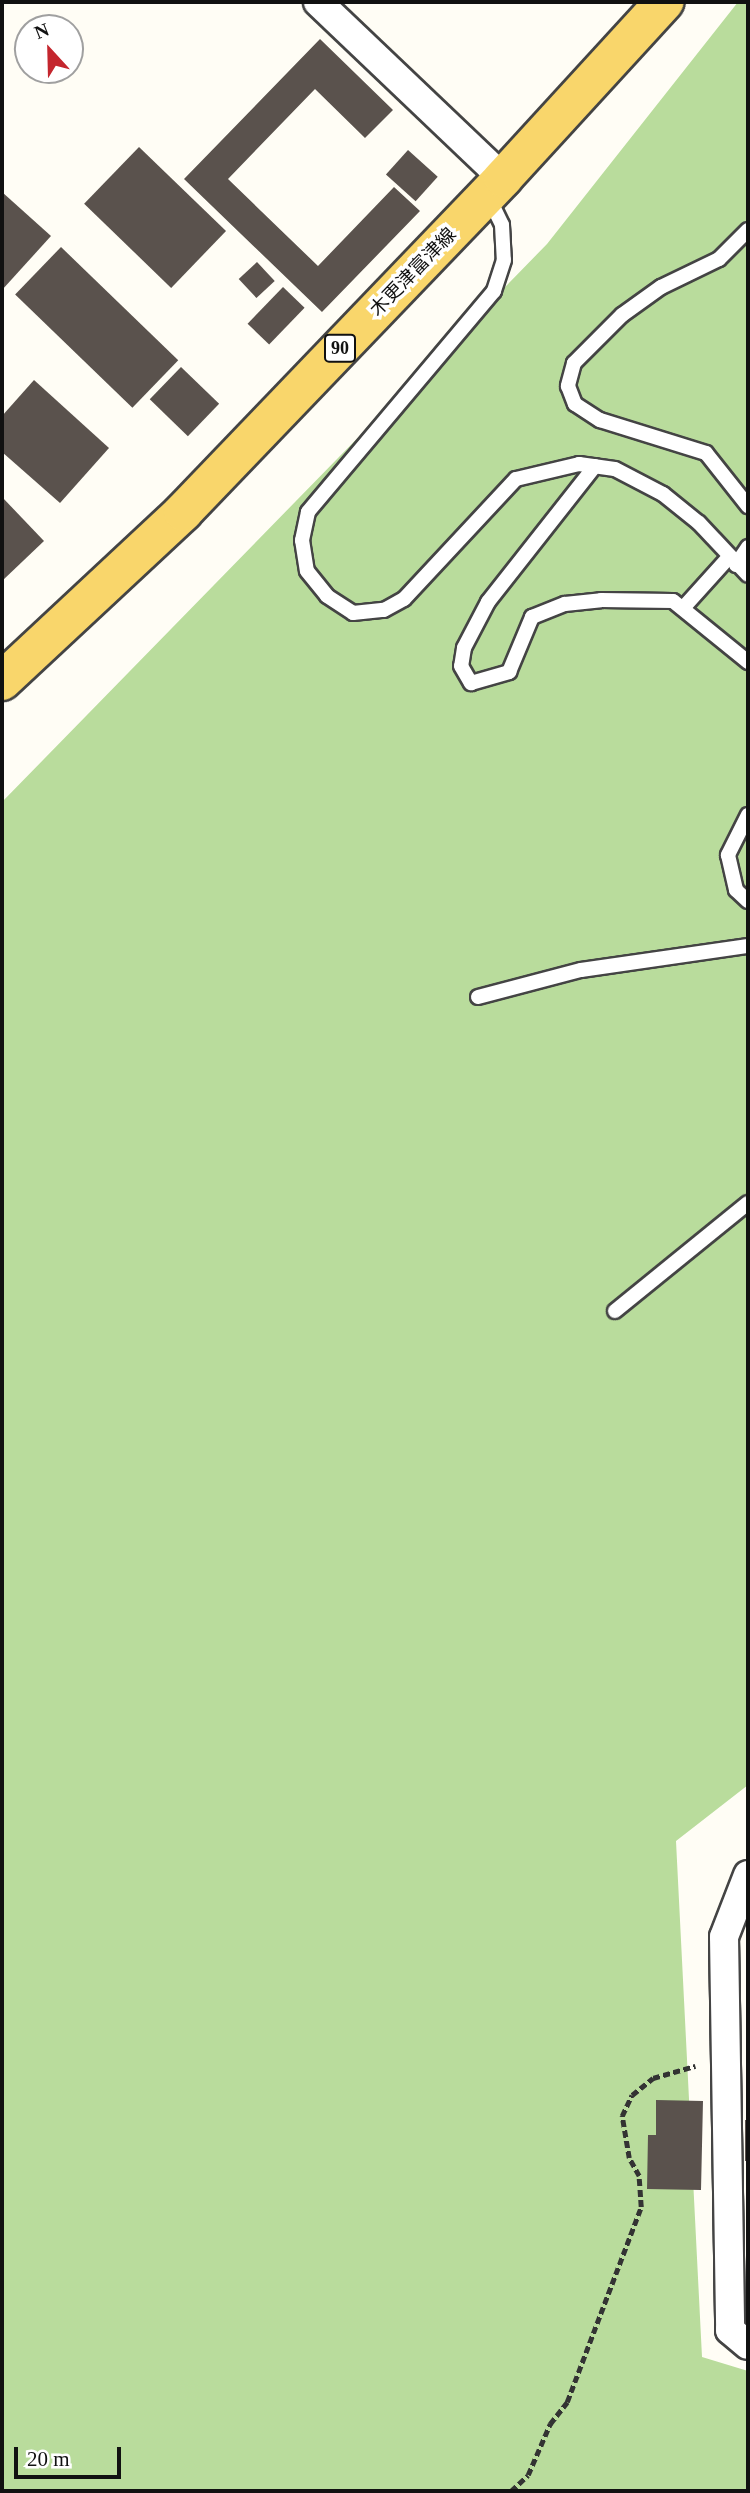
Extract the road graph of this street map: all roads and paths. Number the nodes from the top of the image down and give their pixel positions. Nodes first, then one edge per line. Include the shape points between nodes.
1 (318, 2) edge
2 (664, 2) edge
3 (495, 186) junction
4 (748, 230) edge
5 (595, 466) junction
6 (748, 506) edge
7 (748, 547) edge
8 (732, 561) junction
9 (748, 575) edge
10 (684, 607) junction
11 (748, 662) edge
12 (2, 681) edge
13 (748, 815) edge
14 (748, 901) edge
15 (748, 946) edge
16 (478, 997) dead end
17 (748, 1203) edge
18 (615, 1311) dead end
19 (748, 1875) edge
20 (726, 2056) junction
21 (738, 2184) edge
22 (748, 2345) edge
23 (511, 2491) edge

1 - 3 street
2 - 3 main road, 木更津富津線 / 90
3 - 5 lane via 504,261 494,291 308,512 302,540 307,571 327,596 353,613 384,610 404,599 516,479 547,468
3 - 12 main road, 木更津富津線 / 90 via 183,512
4 - 6 lane via 719,259 661,287 622,315 574,363 568,386 575,404 610,425 706,453
5 - 8 lane via 615,469 663,494 699,523
5 - 10 lane via 488,602 464,648 461,666 465,676 471,683 509,672 517,662 532,617 565,604 645,599 673,601
7 - 8 lane
8 - 9 lane
8 - 10 lane
10 - 11 lane
13 - 14 lane via 728,855 736,890
15 - 16 lane via 581,971
17 - 18 lane
19 - 20 street via 724,1937
20 - 21 street
20 - 23 path via 653,2078 632,2095 622,2116 624,2137 639,2176 640,2207 566,2402 550,2424 528,2475
21 - 22 street via 730,2330

